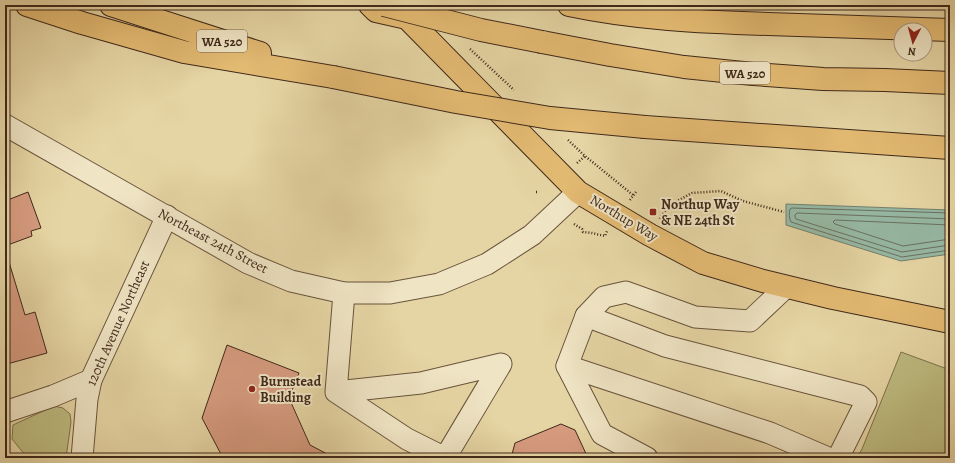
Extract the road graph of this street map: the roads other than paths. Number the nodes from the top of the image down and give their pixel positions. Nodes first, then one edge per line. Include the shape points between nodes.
1 (27, 5) edge
2 (110, 5) edge
3 (370, 5) edge
4 (384, 5) edge
5 (569, 5) edge
6 (406, 11) edge
7 (950, 30) edge
8 (333, 77) junction
9 (950, 83) edge
10 (5, 125) edge
11 (950, 148) edge
12 (578, 192) junction
13 (167, 216) junction
14 (786, 286) junction
15 (344, 293) junction
16 (586, 316) junction
17 (950, 322) edge
18 (567, 366) junction
19 (91, 380) junction
20 (336, 392) junction
21 (5, 412) edge
22 (82, 458) edge
23 (647, 458) edge
24 (828, 458) edge
25 (838, 458) edge

1 - 8 main road via 184,52
2 - 8 main road, WA 520
3 - 6 main road, Northup Way via 376,11
4 - 9 main road, WA 520, bridge via 480,30 684,67 823,79
5 - 7 main road via 636,16 685,20
6 - 12 main road, Northup Way
8 - 11 main road, WA 520, bridge via 550,118
10 - 13 street, Northeast 24th Street
12 - 14 main road, Northup Way via 650,235 704,263
12 - 15 street, Northeast 24th Street via 532,235 487,264 439,284 390,293
13 - 15 street, Northeast 24th Street via 248,263 291,281
13 - 19 street, 120th Avenue Northeast
14 - 16 street via 750,321 695,317 626,292 604,297
14 - 17 main road, Northup Way
15 - 20 street
16 - 18 street
16 - 25 street via 665,346 860,396 866,402
18 - 23 street via 602,434
18 - 24 street via 770,433
19 - 21 street via 54,396
19 - 22 street, 120th Avenue Northeast
20 - 20 street via 407,439 446,458 501,364 421,383

